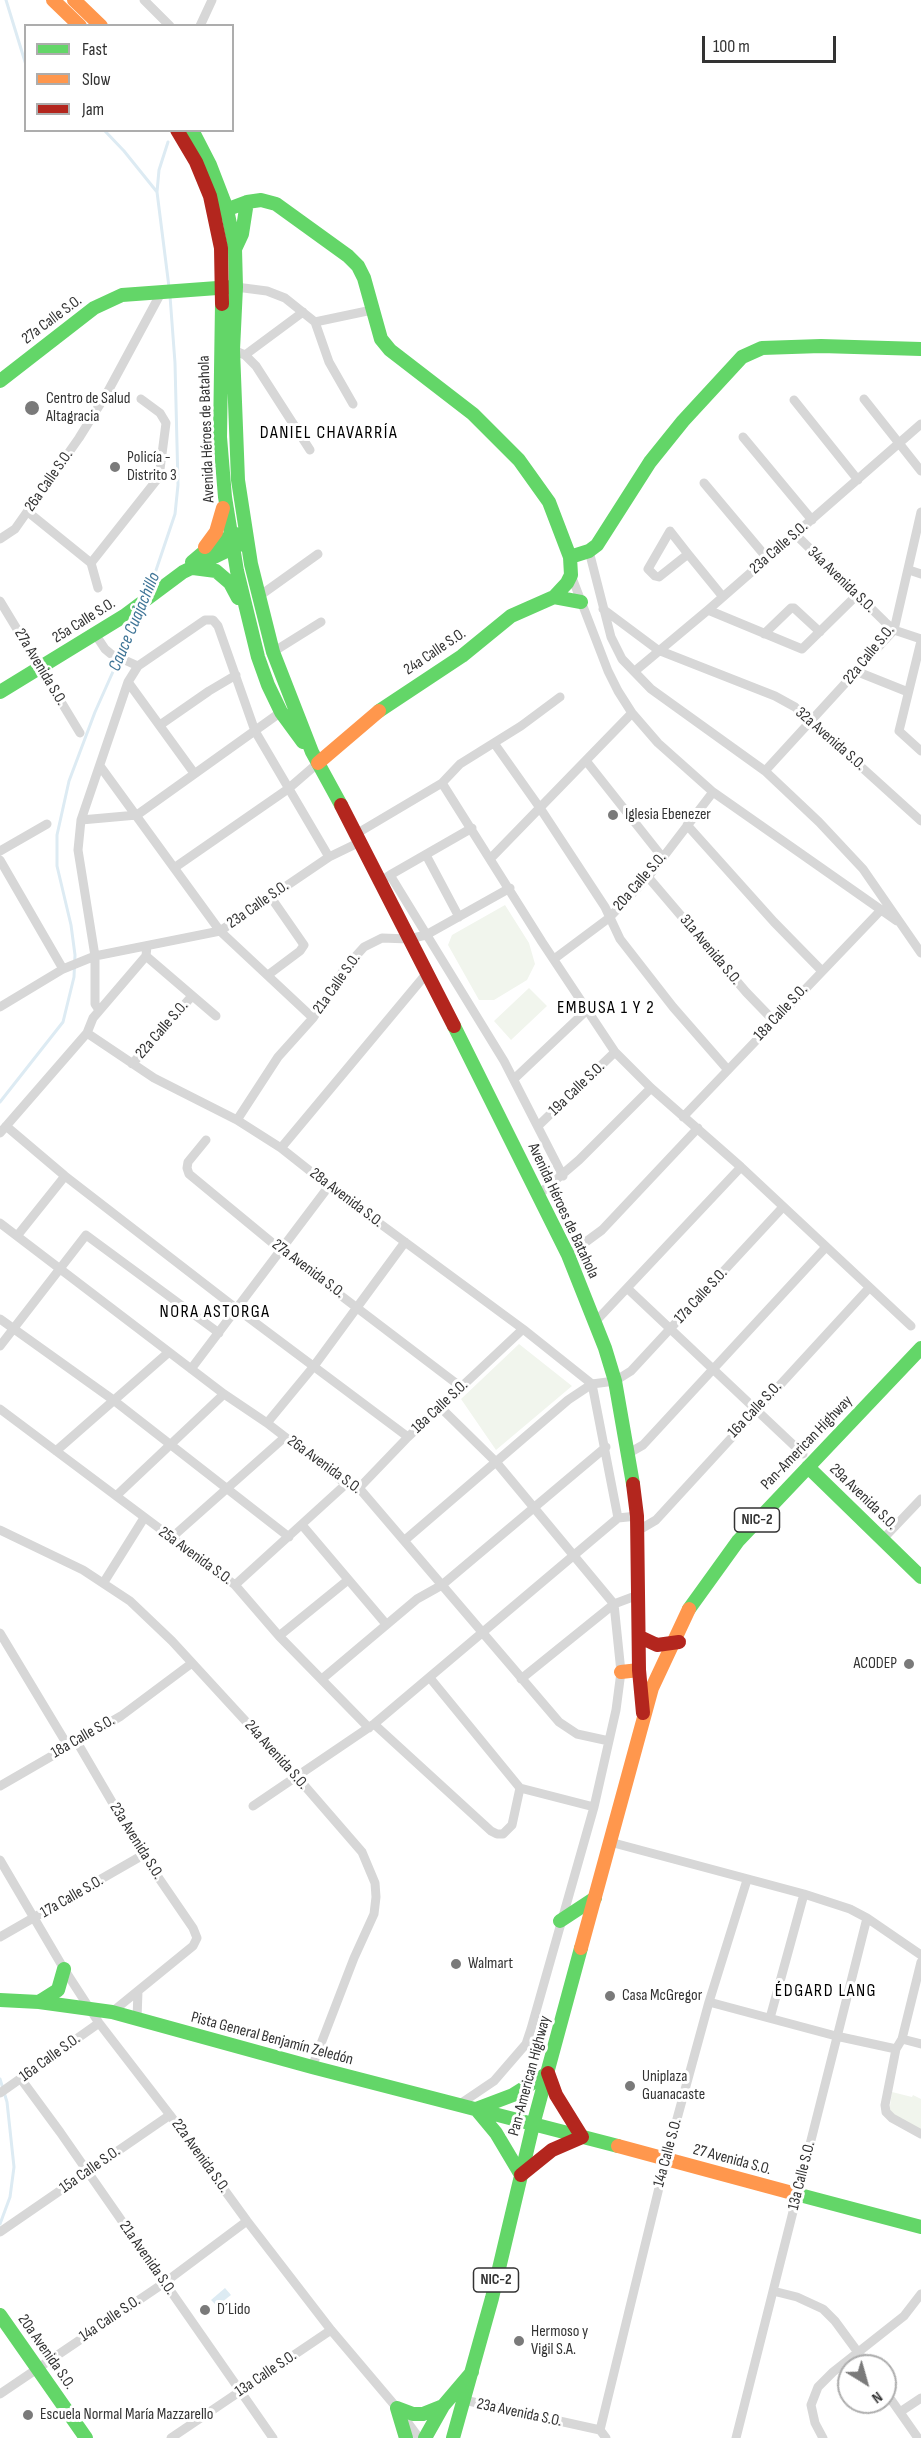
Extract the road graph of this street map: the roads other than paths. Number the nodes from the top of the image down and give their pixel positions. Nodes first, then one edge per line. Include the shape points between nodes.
1 (53, 0) edge
2 (74, 0) edge
3 (144, 0) edge
4 (212, 0) edge
5 (78, 24) edge
6 (99, 24) edge
7 (168, 24) edge
8 (201, 24) edge
9 (183, 132) edge
10 (247, 202) junction
11 (221, 211) junction
12 (235, 249) junction
13 (229, 287) junction
14 (168, 291) junction
15 (372, 310) junction
16 (303, 312) junction
17 (315, 322) junction
18 (921, 349) edge
19 (239, 353) junction
20 (0, 381) edge
21 (141, 399) dead end
22 (864, 399) dead end
23 (794, 400) dead end
24 (352, 405) dead end
25 (921, 424) edge
26 (743, 437) dead end
27 (899, 444) junction
28 (310, 450) dead end
29 (921, 471) edge
30 (858, 480) junction
31 (704, 483) dead end
32 (225, 497) junction
33 (28, 512) junction
34 (921, 513) edge
35 (812, 520) junction
36 (795, 534) junction
37 (246, 537) junction
38 (0, 539) edge
39 (231, 542) junction
40 (589, 551) junction
41 (200, 554) junction
42 (318, 554) dead end
43 (688, 554) junction
44 (570, 557) junction
45 (767, 558) junction
46 (91, 563) junction
47 (187, 570) junction
48 (909, 570) junction
49 (571, 574) junction
50 (921, 574) edge
51 (98, 588) dead end
52 (856, 596) junction
53 (258, 597) junction
54 (554, 597) junction
55 (723, 597) junction
56 (0, 601) edge
57 (581, 602) junction
58 (603, 609) junction
59 (708, 610) junction
60 (246, 613) junction
61 (321, 622) dead end
62 (894, 630) junction
63 (820, 632) junction
64 (95, 634) junction
65 (764, 634) junction
66 (921, 640) edge
67 (658, 650) junction
68 (273, 652) junction
69 (138, 666) junction
70 (40, 667) junction
71 (635, 671) junction
72 (858, 672) junction
73 (236, 675) junction
74 (128, 682) junction
75 (0, 692) edge
76 (908, 692) junction
77 (560, 697) dead end
78 (281, 712) junction
79 (632, 713) junction
80 (813, 721) junction
81 (160, 725) junction
82 (255, 731) junction
83 (80, 733) dead end
84 (494, 743) junction
85 (921, 751) edge
86 (315, 758) junction
87 (586, 762) junction
88 (100, 766) junction
89 (765, 771) junction
90 (194, 774) junction
91 (442, 783) junction
92 (288, 789) junction
93 (713, 792) junction
94 (540, 808) junction
95 (137, 815) junction
96 (81, 820) junction
97 (921, 821) edge
98 (47, 824) dead end
99 (687, 825) junction
100 (472, 828) junction
101 (358, 838) junction
102 (0, 851) edge
103 (426, 855) junction
104 (329, 857) junction
105 (491, 858) junction
106 (663, 858) junction
107 (0, 860) edge
108 (174, 868) junction
109 (648, 877) junction
110 (385, 878) junction
111 (510, 888) junction
112 (270, 896) junction
113 (881, 910) junction
114 (459, 917) junction
115 (609, 918) junction
116 (903, 925) junction
117 (220, 931) junction
118 (426, 935) junction
119 (409, 939) junction
120 (147, 951) junction
121 (921, 953) edge
122 (95, 956) junction
123 (554, 959) junction
124 (66, 968) junction
125 (821, 970) junction
126 (427, 973) junction
127 (268, 975) junction
128 (192, 996) junction
129 (0, 1007) edge
130 (99, 1010) junction
131 (587, 1010) junction
132 (216, 1016) dead end
133 (313, 1018) junction
134 (774, 1021) junction
135 (87, 1033) junction
136 (615, 1052) junction
137 (132, 1065) junction
138 (728, 1070) junction
139 (514, 1079) junction
140 (651, 1088) junction
141 (683, 1117) junction
142 (237, 1120) junction
143 (538, 1126) junction
144 (698, 1128) junction
145 (3, 1130) edge
146 (206, 1140) dead end
147 (281, 1148) junction
148 (741, 1167) junction
149 (65, 1176) junction
150 (562, 1176) junction
151 (329, 1186) junction
152 (538, 1195) junction
153 (783, 1207) junction
154 (0, 1223) edge
155 (17, 1236) junction
156 (405, 1242) junction
157 (826, 1247) junction
158 (280, 1250) junction
159 (568, 1255) junction
160 (61, 1269) junction
161 (627, 1288) junction
162 (869, 1288) junction
163 (358, 1307) junction
164 (237, 1309) junction
165 (0, 1319) edge
166 (596, 1322) junction
167 (911, 1326) dead end
168 (671, 1328) junction
169 (523, 1329) junction
170 (13, 1330) junction
171 (219, 1333) junction
172 (0, 1346) edge
173 (921, 1348) edge
174 (169, 1352) junction
175 (921, 1364) edge
176 (314, 1366) junction
177 (191, 1369) junction
178 (713, 1369) junction
179 (615, 1381) junction
180 (592, 1383) junction
181 (461, 1387) junction
182 (224, 1394) junction
183 (112, 1399) junction
184 (440, 1407) junction
185 (0, 1409) edge
186 (755, 1410) junction
187 (267, 1423) junction
188 (285, 1437) junction
189 (408, 1437) junction
190 (170, 1445) junction
191 (606, 1447) junction
192 (56, 1450) junction
193 (628, 1454) junction
194 (496, 1462) junction
195 (809, 1465) junction
196 (346, 1484) junction
197 (359, 1488) junction
198 (227, 1490) junction
199 (116, 1496) junction
200 (921, 1499) edge
201 (533, 1508) junction
202 (144, 1518) junction
203 (618, 1518) junction
204 (638, 1523) junction
205 (302, 1526) junction
206 (0, 1530) edge
207 (289, 1538) junction
208 (170, 1539) junction
209 (883, 1539) junction
210 (405, 1540) junction
211 (573, 1555) junction
212 (921, 1577) edge
213 (348, 1580) junction
214 (104, 1582) junction
215 (235, 1585) junction
216 (442, 1585) junction
217 (638, 1594) junction
218 (614, 1604) junction
219 (386, 1624) junction
220 (0, 1633) edge
221 (482, 1633) junction
222 (279, 1636) junction
223 (639, 1637) junction
224 (676, 1643) junction
225 (192, 1663) junction
226 (639, 1670) junction
227 (621, 1672) junction
228 (430, 1678) junction
229 (322, 1679) junction
230 (521, 1679) junction
231 (644, 1724) junction
232 (371, 1726) junction
233 (609, 1741) junction
234 (72, 1744) junction
235 (297, 1777) junction
236 (0, 1786) edge
237 (520, 1788) junction
238 (253, 1806) dead end
239 (594, 1807) junction
240 (610, 1842) junction
241 (143, 1855) junction
242 (0, 1860) edge
243 (747, 1880) junction
244 (804, 1894) junction
245 (595, 1898) junction
246 (867, 1918) junction
247 (34, 1919) junction
248 (560, 1921) junction
249 (0, 1937) edge
250 (921, 1955) edge
251 (921, 1962) edge
252 (64, 1969) junction
253 (138, 1991) junction
254 (0, 2000) edge
255 (39, 2002) junction
256 (709, 2002) junction
257 (87, 2007) junction
258 (112, 2012) junction
259 (770, 2018) junction
260 (137, 2019) junction
261 (99, 2023) junction
262 (836, 2036) junction
263 (902, 2039) junction
264 (921, 2044) edge
265 (896, 2049) junction
266 (312, 2067) junction
267 (548, 2073) junction
268 (21, 2079) junction
269 (1, 2093) edge
270 (460, 2104) junction
271 (476, 2109) junction
272 (170, 2115) junction
273 (533, 2125) junction
274 (921, 2134) edge
275 (582, 2137) junction
276 (666, 2159) junction
277 (88, 2172) junction
278 (521, 2175) junction
279 (798, 2196) junction
280 (247, 2221) junction
281 (921, 2228) edge
282 (0, 2232) edge
283 (164, 2283) junction
284 (773, 2291) junction
285 (921, 2294) edge
286 (0, 2315) edge
287 (331, 2330) junction
288 (859, 2353) junction
289 (38, 2368) junction
290 (471, 2373) junction
291 (240, 2391) junction
292 (0, 2394) edge
293 (921, 2398) edge
294 (464, 2400) junction
295 (443, 2406) junction
296 (897, 2408) edge
297 (397, 2409) junction
298 (900, 2412) junction
299 (603, 2434) edge
300 (454, 2436) edge
301 (736, 2436) edge
302 (86, 2438) edge
303 (171, 2438) edge
304 (273, 2438) edge
305 (406, 2438) edge
306 (419, 2438) edge
307 (428, 2438) edge
308 (823, 2438) edge
309 (918, 2438) edge

1 - 5 main road
2 - 6 main road
3 - 7 street
4 - 8 street
9 - 11 main road, Avenida Héroes de Batahola via 210,165
10 - 11 main road
10 - 12 main road via 242,234
10 - 15 main road via 276,204 348,256 364,278
11 - 12 main road, Avenida Héroes de Batahola
11 - 13 main road, Avenida Héroes de Batahola via 223,266
12 - 13 main road, Avenida Héroes de Batahola
13 - 14 main road, 27a Calle S.O.
13 - 16 street via 267,291 285,298
13 - 19 main road, Avenida Héroes de Batahola
13 - 32 main road, Avenida Héroes de Batahola via 220,436
14 - 20 main road, 27a Calle S.O. via 122,295 94,308
14 - 33 street, 26a Calle S.O. via 107,393
15 - 17 street
15 - 44 main road via 381,339 390,350 473,414 519,460 549,502
16 - 17 street
16 - 19 street
17 - 24 street via 329,362
18 - 40 main road via 762,348 742,357 650,462 605,535
19 - 28 street via 256,366
19 - 37 main road, Avenida Héroes de Batahola via 238,480
21 - 46 street via 160,413 166,423 159,477
22 - 27 street
23 - 30 street
25 - 27 street, 23a Calle S.O.
26 - 35 street
27 - 29 street
27 - 30 street, 23a Calle S.O.
30 - 35 street, 23a Calle S.O.
31 - 45 street
32 - 39 main road, Avenida Héroes de Batahola
32 - 41 main road via 216,532
33 - 38 street, 26a Calle S.O. via 15,529
33 - 46 street
34 - 48 street, 22a Calle S.O.
35 - 36 street, 23a Calle S.O.
36 - 45 street, 23a Calle S.O.
36 - 52 street, 34a Avenida S.O.
37 - 39 main road, 25a Calle S.O.
37 - 53 main road, Avenida Héroes de Batahola
39 - 41 main road, 25a Calle S.O.
39 - 47 main road, 25a Calle S.O.
39 - 60 main road, Avenida Héroes de Batahola
40 - 44 main road
40 - 58 street
41 - 47 main road, 25a Calle S.O.
42 - 53 street
43 - 43 street via 670,531 648,569 659,577
43 - 55 street
44 - 49 main road
45 - 55 street, 23a Calle S.O.
46 - 51 street
47 - 60 main road via 207,569 224,577
47 - 64 main road, 25a Calle S.O.
48 - 50 street
48 - 62 street, 22a Calle S.O.
49 - 54 main road, 24a Calle S.O.
49 - 57 street
52 - 62 street, 34a Avenida S.O.
52 - 63 street
53 - 68 main road, Avenida Héroes de Batahola
54 - 57 main road
54 - 86 main road, 24a Calle S.O. via 511,616 462,656
55 - 59 street, 23a Calle S.O.
56 - 70 street, 27a Avenida S.O.
57 - 79 street via 608,671
58 - 67 street, 32a Avenida S.O.
58 - 71 street via 622,659
59 - 65 street
59 - 67 street, 23a Calle S.O.
60 - 78 main road, Avenida Héroes de Batahola via 258,657
61 - 68 street
62 - 66 street, 34a Avenida S.O.
62 - 72 street, 22a Calle S.O.
63 - 65 street via 802,649
63 - 65 street via 794,608 788,609
64 - 69 street via 105,650
64 - 70 main road, 25a Calle S.O.
66 - 76 street
67 - 71 street, 23a Calle S.O.
67 - 80 street, 32a Avenida S.O. via 775,696
68 - 86 main road, Avenida Héroes de Batahola
69 - 73 street via 205,620 213,620
69 - 74 street
70 - 75 main road, 25a Calle S.O.
70 - 83 street, 27a Avenida S.O.
71 - 89 street via 651,688
72 - 76 street
72 - 80 street, 22a Calle S.O.
73 - 81 street
73 - 82 street
74 - 81 street
74 - 88 street
76 - 85 street via 899,730
77 - 84 street, 23a Calle S.O.
78 - 82 street
78 - 86 main road, Avenida Héroes de Batahola
79 - 87 street
79 - 93 street via 684,768
80 - 89 street, 22a Calle S.O.
80 - 97 street, 32a Avenida S.O.
81 - 90 street
82 - 90 street
82 - 92 street
84 - 91 street, 23a Calle S.O. via 460,764
84 - 94 street
86 - 92 street
86 - 101 main road, Avenida Héroes de Batahola
87 - 94 street
87 - 106 street
88 - 95 street
88 - 96 street
89 - 116 street via 863,869
90 - 95 street
91 - 100 street
91 - 101 street, 23a Calle S.O.
92 - 104 street
92 - 108 street
93 - 99 street, 20a Calle S.O.
93 - 113 street
94 - 105 street
94 - 115 street
95 - 96 street
95 - 108 street
96 - 122 street via 78,850
98 - 102 street
99 - 106 street, 20a Calle S.O.
99 - 125 street
100 - 103 street
100 - 105 street
101 - 104 street, 23a Calle S.O.
101 - 110 main road, Avenida Héroes de Batahola
103 - 110 street
103 - 114 street
104 - 112 street, 23a Calle S.O.
105 - 111 street
106 - 109 street, 20a Calle S.O.
107 - 124 street
108 - 117 street
109 - 115 street, 20a Calle S.O.
109 - 134 street, 31a Avenida S.O.
110 - 118 street
110 - 119 main road, Avenida Héroes de Batahola
111 - 114 street, 21a Calle S.O.
111 - 123 street
112 - 117 street, 23a Calle S.O.
112 - 127 street via 304,945
113 - 116 street
113 - 125 street, 18a Calle S.O.
114 - 118 street, 21a Calle S.O.
115 - 123 street, 20a Calle S.O.
115 - 138 street via 620,939 673,1007
116 - 121 street
117 - 120 street, 23a Calle S.O.
117 - 127 street
118 - 119 street, 21a Calle S.O.
118 - 139 street
119 - 126 main road, Avenida Héroes de Batahola
119 - 133 street, 21a Calle S.O. via 382,938 364,947 345,968
120 - 122 street, 23a Calle S.O.
120 - 128 street
120 - 130 street
122 - 124 street, 23a Calle S.O.
122 - 130 street via 94,994
123 - 131 street
124 - 129 street, 23a Calle S.O.
125 - 134 street, 18a Calle S.O.
126 - 147 street
126 - 152 main road, Avenida Héroes de Batahola
127 - 133 street
128 - 132 street
128 - 137 street, 22a Calle S.O.
130 - 135 street
131 - 136 street
131 - 139 street
133 - 142 street, 21a Calle S.O. via 278,1057
134 - 138 street, 18a Calle S.O.
135 - 137 street, 28a Avenida S.O.
135 - 145 street
136 - 140 street
136 - 143 street, 19a Calle S.O.
137 - 142 street, 28a Avenida S.O.
138 - 141 street, 18a Calle S.O.
139 - 143 street
140 - 141 street
140 - 150 street
141 - 144 street
142 - 147 street, 28a Avenida S.O.
143 - 150 street
144 - 148 street
144 - 159 street via 602,1230
145 - 149 street
146 - 158 street, 27a Avenida S.O. via 188,1162 189,1174
147 - 151 street, 28a Avenida S.O.
148 - 153 street
148 - 161 street
149 - 155 street
149 - 164 street
150 - 152 street
151 - 156 street, 28a Avenida S.O.
151 - 158 street
152 - 159 main road, Avenida Héroes de Batahola
153 - 157 street
153 - 168 street, 17a Calle S.O.
154 - 155 street, 26a Avenida S.O.
155 - 160 street, 26a Avenida S.O.
156 - 163 street
156 - 169 street, 28a Avenida S.O.
157 - 162 street
157 - 178 street
158 - 163 street, 27a Avenida S.O.
158 - 164 street
159 - 166 main road, Avenida Héroes de Batahola
160 - 170 street
160 - 171 street via 86,1235
160 - 174 street, 26a Avenida S.O.
161 - 166 street
161 - 168 street
162 - 167 street
162 - 186 street, 16a Calle S.O.
163 - 176 street
163 - 181 street, 27a Avenida S.O.
164 - 171 street
164 - 176 street
165 - 170 street
166 - 179 main road, Avenida Héroes de Batahola
168 - 178 street
168 - 179 street, 17a Calle S.O. via 631,1371
169 - 180 street, 28a Avenida S.O.
169 - 181 street, 18a Calle S.O.
170 - 172 street
170 - 183 street
171 - 177 street
173 - 195 main road, Pan-American Highway / NIC-2
174 - 177 street, 26a Avenida S.O.
174 - 183 street
175 - 195 main road, Pan-American Highway / NIC-2
176 - 187 street
176 - 189 street
177 - 182 street, 26a Avenida S.O.
178 - 186 street
178 - 193 street via 643,1445
179 - 180 street
179 - 193 main road, Avenida Héroes de Batahola
180 - 191 street
180 - 194 street
181 - 184 street, 18a Calle S.O.
182 - 187 street, 26a Avenida S.O.
182 - 190 street
183 - 190 street
183 - 192 street
184 - 189 street, 18a Calle S.O.
184 - 194 street
185 - 192 street, 25a Avenida S.O.
186 - 195 street
186 - 204 street, 16a Calle S.O. via 656,1520
187 - 188 street, 26a Avenida S.O.
188 - 196 street, 26a Avenida S.O.
188 - 198 street
189 - 197 street, 18a Calle S.O.
190 - 198 street
190 - 199 street
191 - 201 street
191 - 203 street
192 - 199 street, 25a Avenida S.O.
193 - 204 main road, Avenida Héroes de Batahola
194 - 201 street
194 - 210 street
195 - 209 main road, 29a Avenida S.O.
195 - 224 main road, Pan-American Highway / NIC-2
196 - 197 street, 26a Avenida S.O.
196 - 205 street
197 - 210 street, 26a Avenida S.O.
198 - 207 street
198 - 208 street
199 - 202 street, 25a Avenida S.O.
200 - 209 street
201 - 211 street
201 - 216 street
202 - 208 street, 25a Avenida S.O.
202 - 214 street
203 - 204 street
203 - 211 street
204 - 217 main road, Avenida Héroes de Batahola
205 - 207 street
205 - 213 street
206 - 214 street, 24a Avenida S.O.
207 - 215 street
208 - 215 street, 25a Avenida S.O.
209 - 212 main road, 29a Avenida S.O.
210 - 216 street, 26a Avenida S.O.
211 - 218 street
211 - 221 street
213 - 219 street
213 - 222 street
214 - 225 street, 24a Avenida S.O. via 130,1601
215 - 222 street, 25a Avenida S.O.
216 - 219 street
216 - 221 street, 26a Avenida S.O.
217 - 218 street
217 - 223 main road, Avenida Héroes de Batahola
218 - 227 street
218 - 230 street
219 - 229 street
220 - 234 street, 23a Avenida S.O.
221 - 228 street
221 - 230 street, 26a Avenida S.O.
222 - 229 street, 25a Avenida S.O.
223 - 224 main road via 657,1645
223 - 226 main road, Avenida Héroes de Batahola
224 - 231 main road, Pan-American Highway / NIC-2
225 - 234 street, 18a Calle S.O. via 129,1710
225 - 235 street, 24a Avenida S.O.
226 - 227 main road
226 - 231 main road, Avenida Héroes de Batahola
227 - 233 street
228 - 232 street
228 - 237 street
229 - 232 street, 25a Avenida S.O.
230 - 233 street, 26a Avenida S.O. via 567,1729
231 - 240 main road, Pan-American Highway / NIC-2
232 - 235 street
232 - 237 street, 25a Avenida S.O. via 491,1831 508,1831
233 - 239 street
234 - 236 street, 18a Calle S.O.
234 - 241 street, 23a Avenida S.O.
235 - 238 street
235 - 266 street, 24a Avenida S.O. via 362,1852 375,1882 376,1898 374,1914
237 - 239 street
239 - 248 street
240 - 243 street
240 - 245 main road, Pan-American Highway / NIC-2
241 - 247 street, 17a Calle S.O.
241 - 253 street, 23a Avenida S.O. via 197,1938
242 - 247 street, 22a Avenida S.O.
243 - 244 street
243 - 256 street, 14a Calle S.O.
244 - 246 street
244 - 259 street
245 - 248 main road
245 - 267 main road, Pan-American Highway / NIC-2
246 - 250 street
246 - 262 street, 13a Calle S.O.
247 - 249 street, 17a Calle S.O.
247 - 252 street, 22a Avenida S.O.
248 - 270 street via 526,2044 494,2081
251 - 263 street
252 - 255 main road via 57,1990
252 - 257 street, 22a Avenida S.O.
253 - 258 street
253 - 260 street
254 - 255 main road, Pista General Benjamín Zeledón
255 - 257 main road, Pista General Benjamín Zeledón
256 - 259 street
256 - 276 street, 14a Calle S.O.
257 - 258 main road, Pista General Benjamín Zeledón
257 - 261 street, 22a Avenida S.O.
258 - 260 main road, Pista General Benjamín Zeledón
259 - 262 street
260 - 266 main road, Pista General Benjamín Zeledón
261 - 268 street, 16a Calle S.O.
261 - 272 street, 22a Avenida S.O.
262 - 265 street
262 - 279 street, 13a Calle S.O.
263 - 264 street
263 - 265 street
265 - 274 street via 886,2112
266 - 270 main road, Pista General Benjamín Zeledón
267 - 271 main road via 513,2095
267 - 273 main road, Pan-American Highway / NIC-2
267 - 275 main road via 556,2095
268 - 269 street, 16a Calle S.O.
268 - 277 street, 21a Avenida S.O.
270 - 271 main road, Pista General Benjamín Zeledón
271 - 273 main road, Pista General Benjamín Zeledón
271 - 278 main road
272 - 277 street, 15a Calle S.O.
272 - 280 street, 22a Avenida S.O.
273 - 275 main road, 27 Avenida S.O.
273 - 278 main road, Pan-American Highway / NIC-2
275 - 276 main road, 27 Avenida S.O.
275 - 278 main road via 552,2150
276 - 279 main road, 27 Avenida S.O.
276 - 299 street, 14a Calle S.O.
277 - 282 street, 15a Calle S.O.
277 - 283 street, 21a Avenida S.O.
278 - 290 main road, Pan-American Highway / NIC-2
279 - 281 main road, 27 Avenida S.O.
279 - 284 street, 13a Calle S.O.
280 - 283 street, 14a Calle S.O.
280 - 287 street, 22a Avenida S.O.
283 - 289 street, 14a Calle S.O.
283 - 291 street, 21a Avenida S.O.
284 - 288 street via 823,2309
284 - 301 street, 13a Calle S.O.
285 - 288 street via 904,2316
286 - 289 main road, 20a Avenida S.O.
287 - 291 street, 13a Calle S.O.
287 - 297 street, 22a Avenida S.O.
288 - 308 street via 818,2387 811,2405
289 - 292 street, 14a Calle S.O.
289 - 302 main road, 20a Avenida S.O.
290 - 294 main road, Pan-American Highway / NIC-2
290 - 295 main road
291 - 303 street, 13a Calle S.O.
291 - 304 street, 21a Avenida S.O.
293 - 298 street
294 - 299 street, 23a Avenida S.O.
294 - 300 main road, Pan-American Highway / NIC-2
295 - 297 main road via 423,2414
295 - 307 main road
296 - 298 street
297 - 305 main road
297 - 306 street, 22a Avenida S.O.
298 - 309 street
300 - 307 main road via 442,2433

